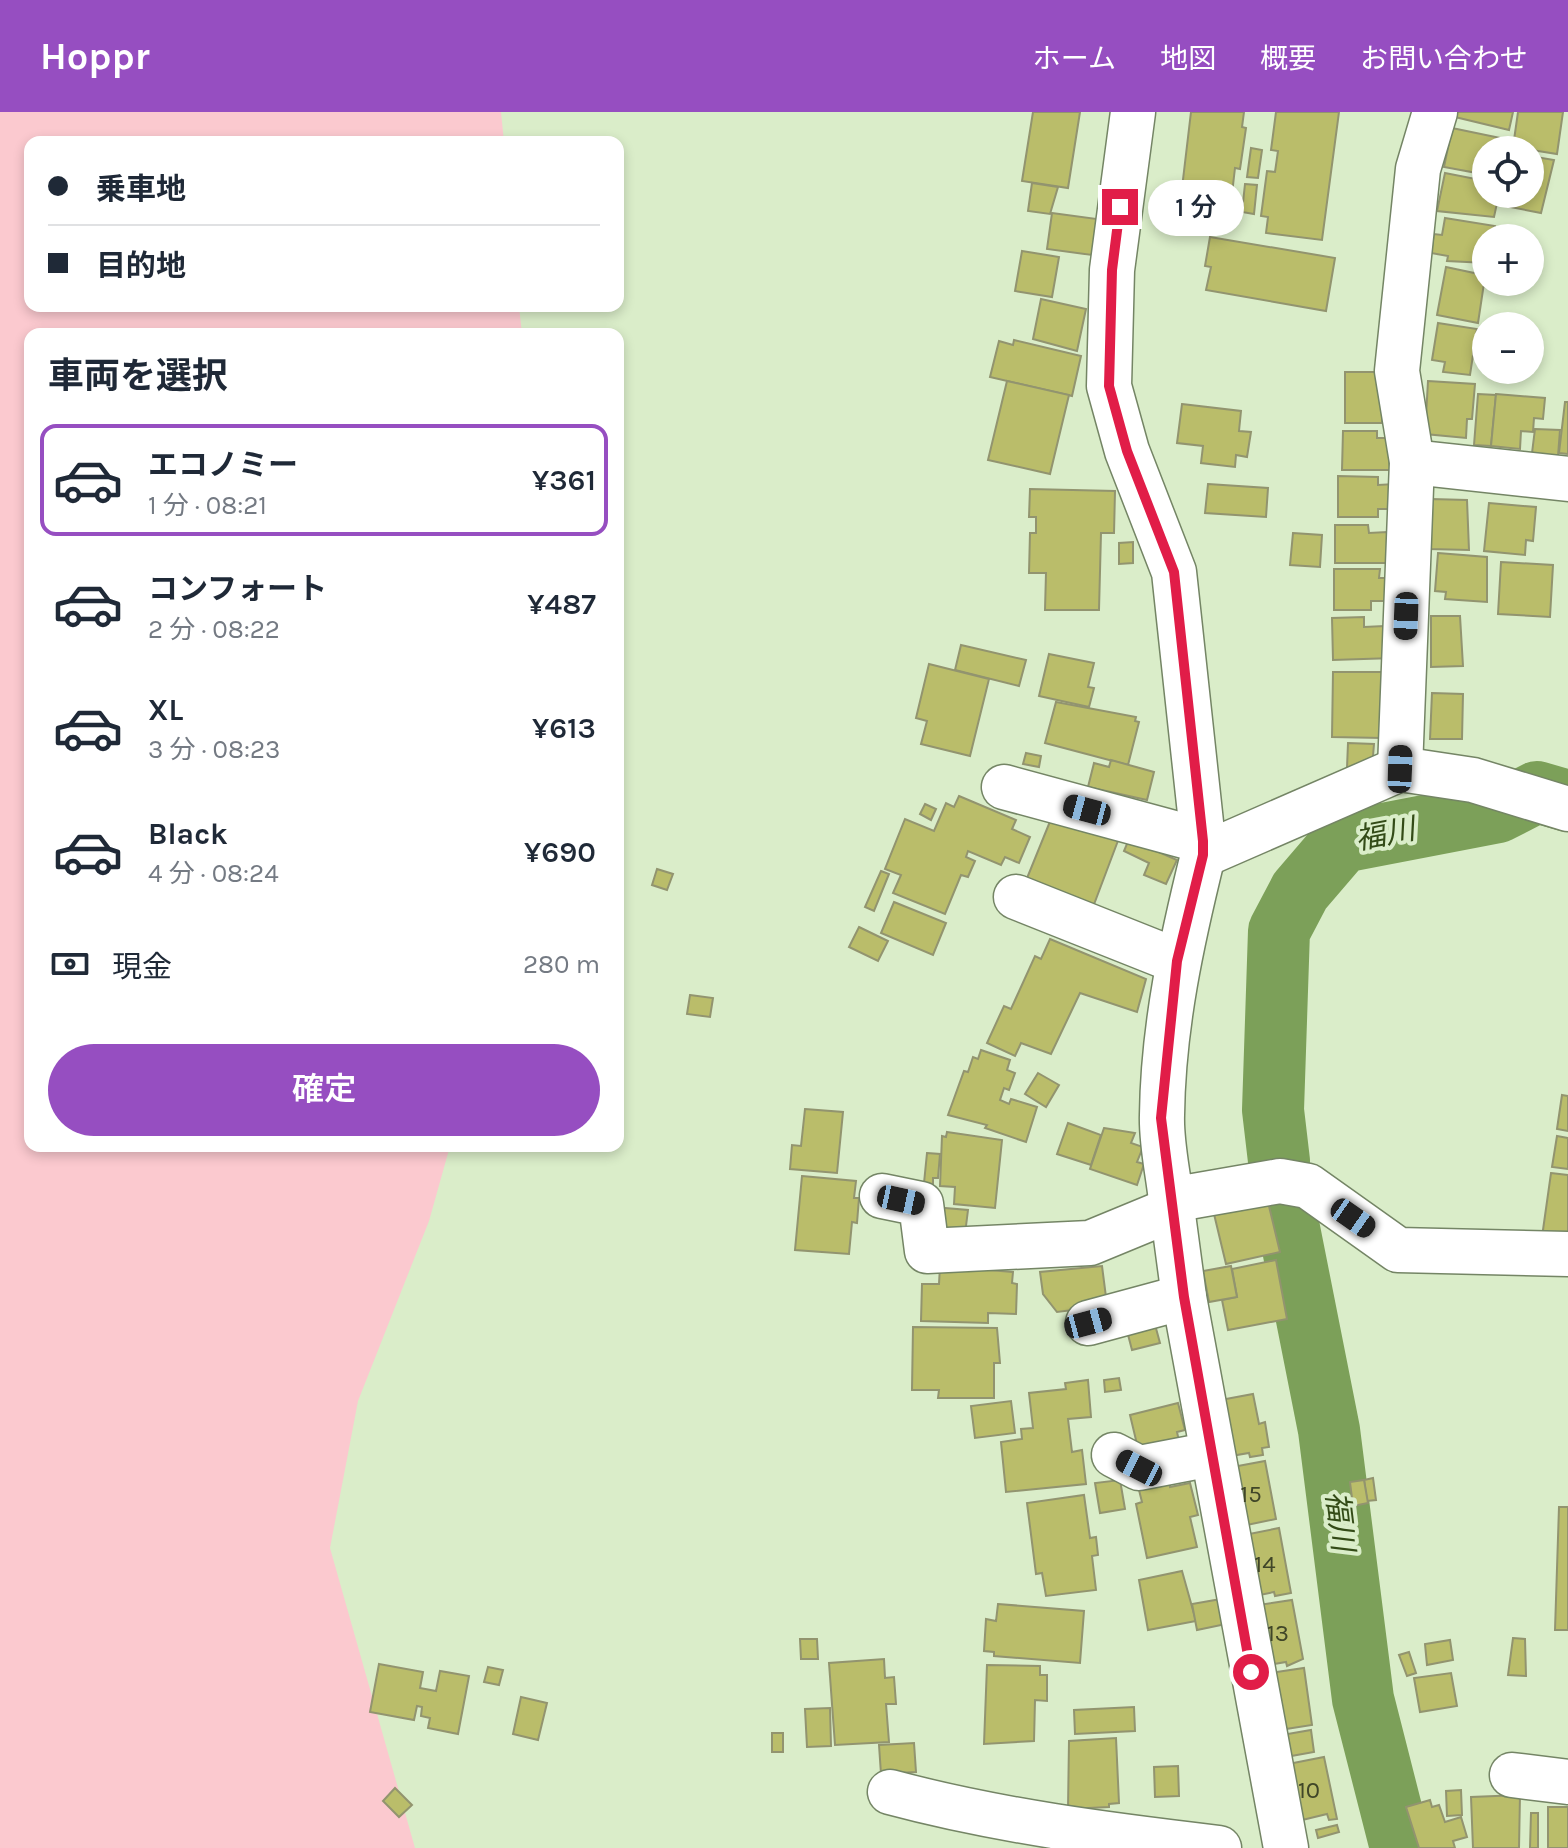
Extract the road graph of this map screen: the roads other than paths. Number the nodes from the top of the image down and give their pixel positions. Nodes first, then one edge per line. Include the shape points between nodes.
1 (1133, 112) edge
2 (1435, 112) edge
3 (1412, 462) junction
4 (1568, 479) edge
5 (1400, 769) junction
6 (1004, 787) dead end
7 (1539, 801) edge
8 (1203, 848) junction
9 (1016, 897) dead end
10 (1177, 961) junction
11 (882, 1196) dead end
12 (1171, 1205) junction
13 (1568, 1254) edge
14 (1184, 1297) junction
15 (1088, 1323) dead end
16 (1212, 1454) junction
17 (1114, 1455) dead end
18 (1512, 1775) dead end
19 (1568, 1782) edge
20 (890, 1792) dead end
21 (1100, 1841) edge
22 (1219, 1848) edge
23 (1286, 1848) edge

1 - 8 street via 1112,270 1109,386 1127,451 1174,572
2 - 3 street via 1418,169 1397,371
3 - 4 street
3 - 5 street
5 - 7 street via 1473,780
5 - 8 street
6 - 8 street
8 - 10 street
9 - 10 street
10 - 12 street via 1161,1118
11 - 12 street via 921,1204 927,1251 1090,1243
12 - 13 street via 1280,1181 1308,1186 1398,1250
12 - 14 street
14 - 15 street
14 - 16 street
16 - 17 street via 1139,1468
16 - 23 street
18 - 19 street
20 - 21 street
21 - 22 street

